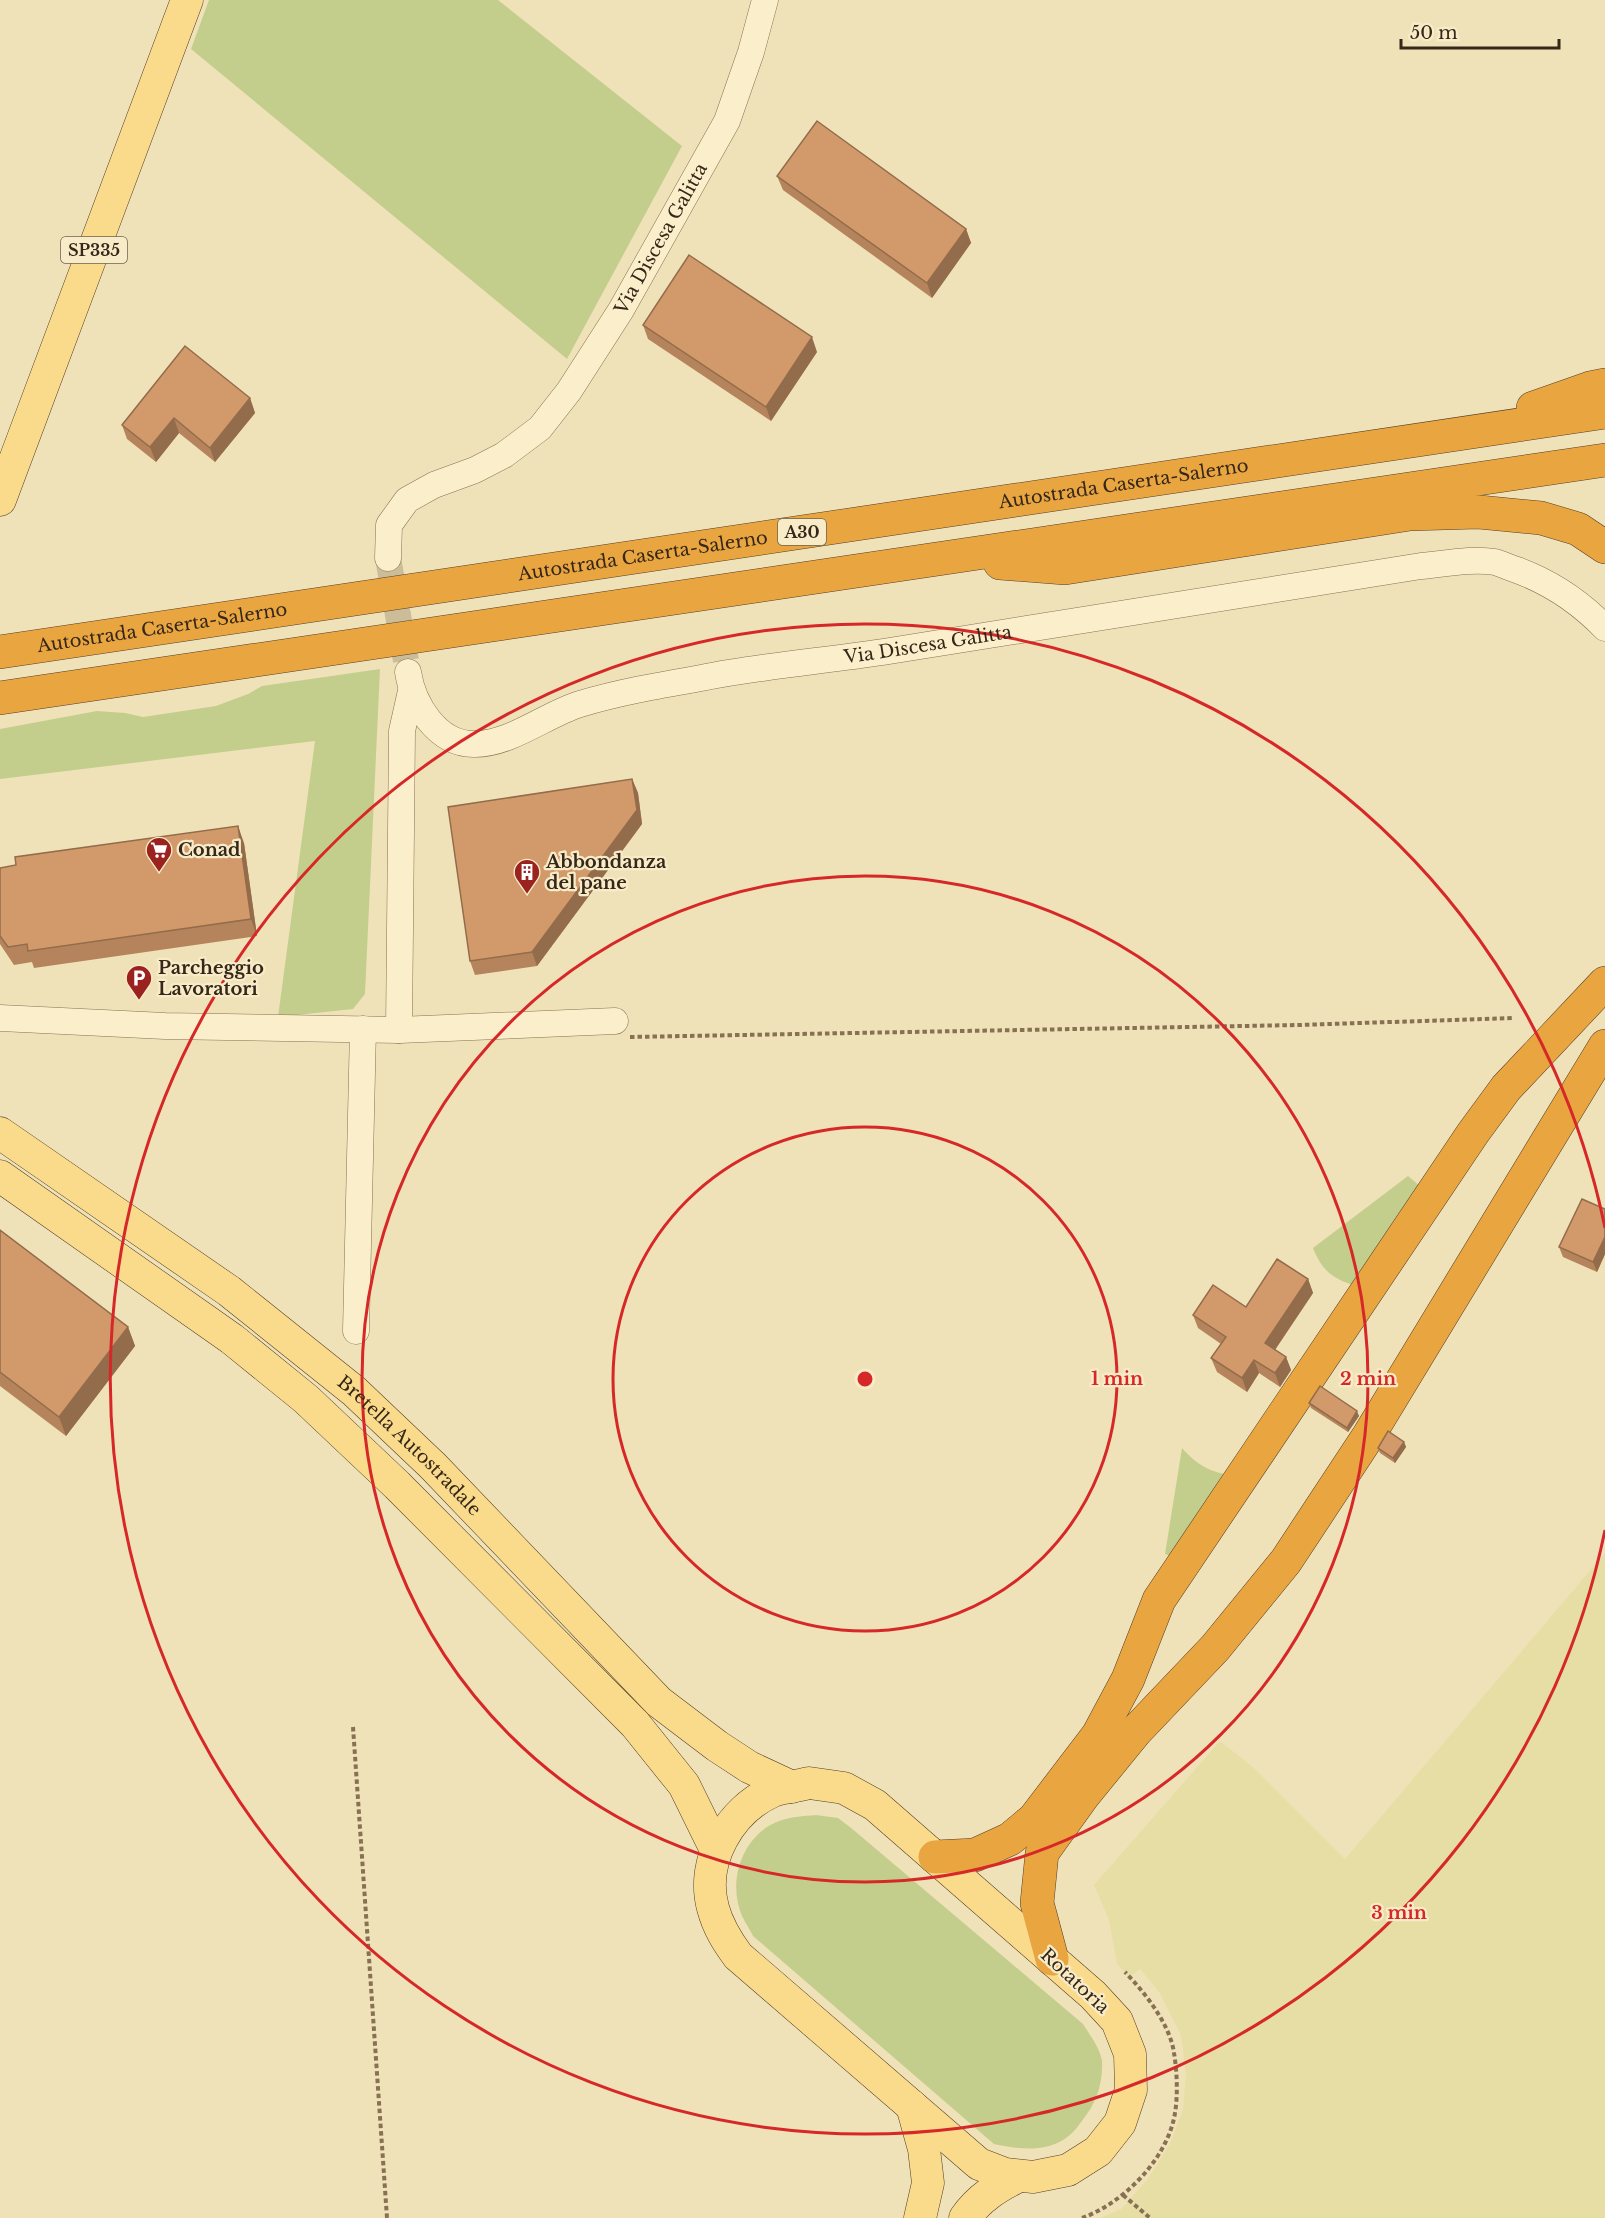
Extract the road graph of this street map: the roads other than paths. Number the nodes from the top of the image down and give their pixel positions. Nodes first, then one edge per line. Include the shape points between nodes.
1 (187, 0) edge
2 (765, 0) edge
3 (1605, 385) edge
4 (1605, 412) edge
5 (1464, 433) junction
6 (1605, 460) edge
7 (0, 500) edge
8 (1605, 547) edge
9 (388, 558) tunnel mouth
10 (941, 559) junction
11 (1605, 628) edge
12 (0, 652) edge
13 (0, 698) edge
14 (1605, 982) edge
15 (0, 1018) edge
16 (615, 1021) road end
17 (363, 1029) junction
18 (399, 1030) junction
19 (1605, 1046) edge
20 (0, 1133) edge
21 (0, 1176) edge
22 (356, 1331) dead end
23 (792, 1787) junction
24 (716, 1850) junction
25 (935, 1857) junction
26 (1052, 1959) junction
27 (912, 2106) junction
28 (1019, 2176) junction
29 (920, 2218) edge
30 (965, 2218) edge

1 - 7 main road, SP335
2 - 9 street, Via Discesa Galitta via 727,121 621,310 568,392 540,428 504,455 407,500 389,525
3 - 5 highway
4 - 5 highway, Autostrada Caserta-Salerno / A30
5 - 12 highway, Autostrada Caserta-Salerno / A30
6 - 10 highway
8 - 10 highway via 1578,529 1541,518 1479,512 1410,514 1065,568
10 - 13 highway
11 - 18 street, Via Discesa Galitta via 1585,607 1539,579 1495,562 1463,562 709,676 577,705 501,739 475,744 455,741 436,728 421,711 410,681 402,731
14 - 25 highway via 1506,1088 1473,1133 1159,1600 1128,1679 1098,1736 1034,1820 1010,1839 975,1855
15 - 17 street
16 - 18 street
17 - 18 street
17 - 22 street
19 - 26 highway via 1369,1435 1286,1561 1215,1648 1136,1731 1042,1853 1037,1903
20 - 23 main road, Bretella Autostradale via 229,1291 354,1390 433,1466 658,1702 749,1767
21 - 24 main road, Bretella Autostradale via 232,1339 306,1399 635,1724 684,1785
23 - 24 main road, Rotatoria via 774,1791 750,1805 730,1825
23 - 25 main road, Rotatoria via 809,1783 844,1788 875,1805
24 - 27 main road, Rotatoria via 710,1878 712,1906 722,1933 738,1956
25 - 26 main road, Rotatoria
26 - 28 main road, Rotatoria via 1117,2021 1130,2054 1131,2090 1120,2123 1098,2151 1068,2170
27 - 28 main road, Rotatoria via 979,2164
27 - 29 main road via 924,2149 928,2183
28 - 30 main road via 994,2188

